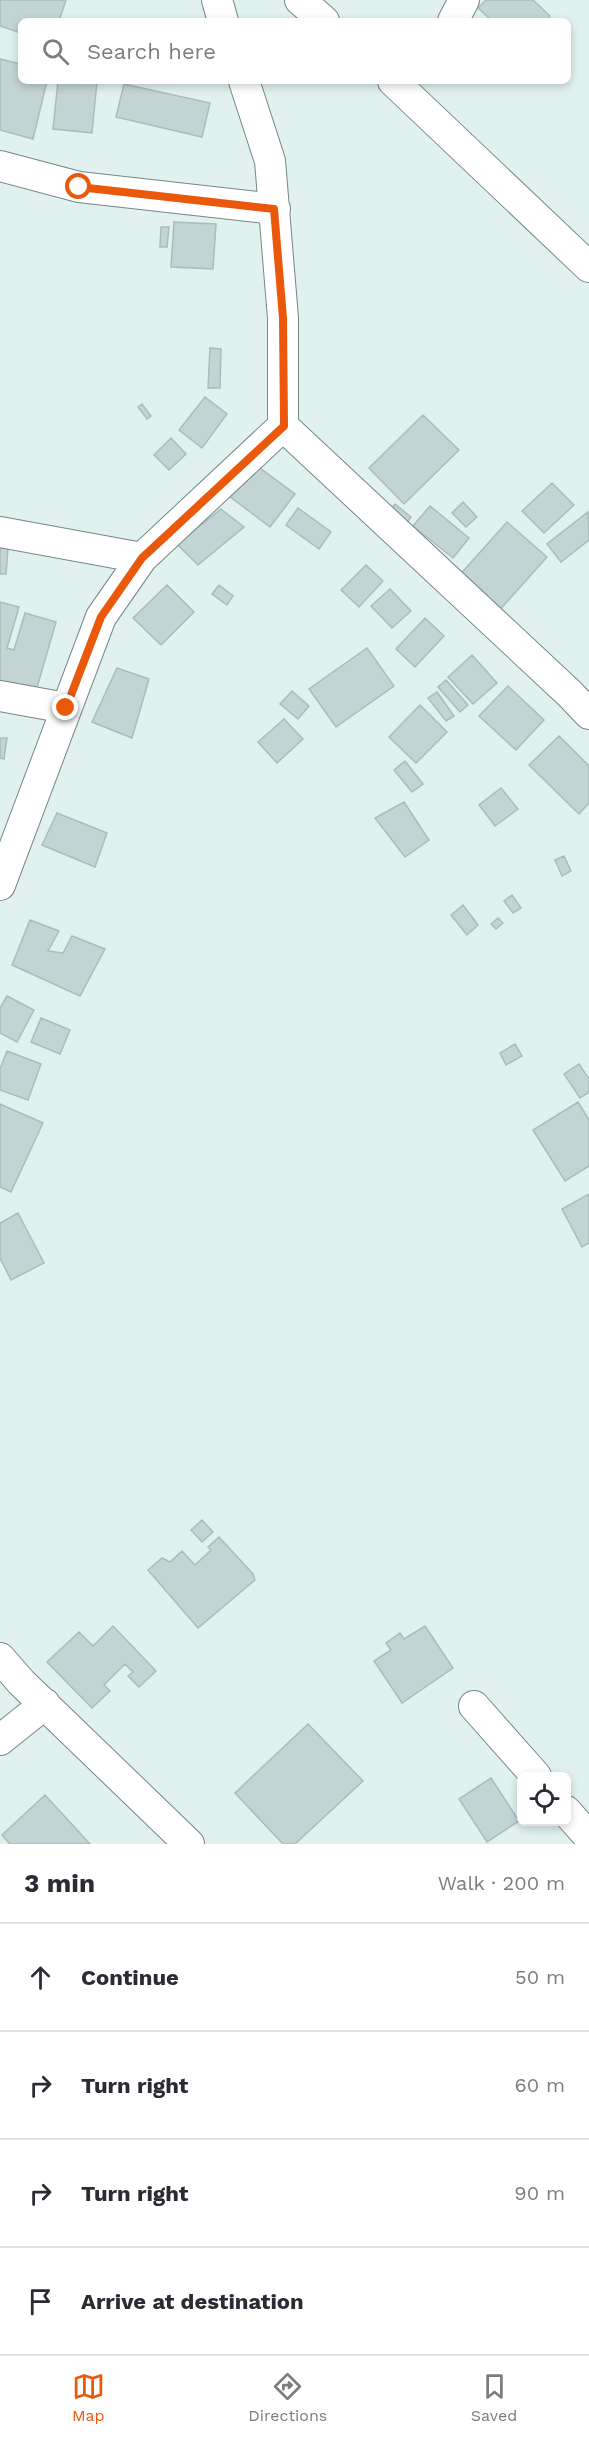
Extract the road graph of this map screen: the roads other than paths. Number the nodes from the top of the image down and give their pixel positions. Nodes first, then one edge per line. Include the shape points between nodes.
1 (217, 0) edge
2 (300, 0) edge
3 (464, 0) edge
4 (222, 18) edge
5 (321, 18) edge
6 (455, 18) edge
7 (245, 84) edge
8 (409, 86) edge
9 (0, 166) edge
10 (274, 209) junction
11 (589, 267) edge
12 (284, 426) junction
13 (0, 532) edge
14 (142, 558) junction
15 (0, 696) edge
16 (66, 708) junction
17 (589, 714) edge
18 (3, 868) edge
19 (0, 1658) edge
20 (45, 1704) junction
21 (474, 1706) dead end
22 (0, 1740) edge
23 (532, 1772) edge
24 (571, 1816) edge
25 (589, 1836) edge
26 (189, 1844) edge

1 - 4 street
2 - 5 street
3 - 6 street
7 - 10 street via 270,161
8 - 11 street
9 - 10 street via 79,187
10 - 12 street via 283,318
12 - 14 street
12 - 17 street
13 - 14 street
14 - 16 street via 101,617
15 - 16 street
16 - 18 street
19 - 20 street
20 - 22 street
20 - 26 street
21 - 23 street
24 - 25 street

